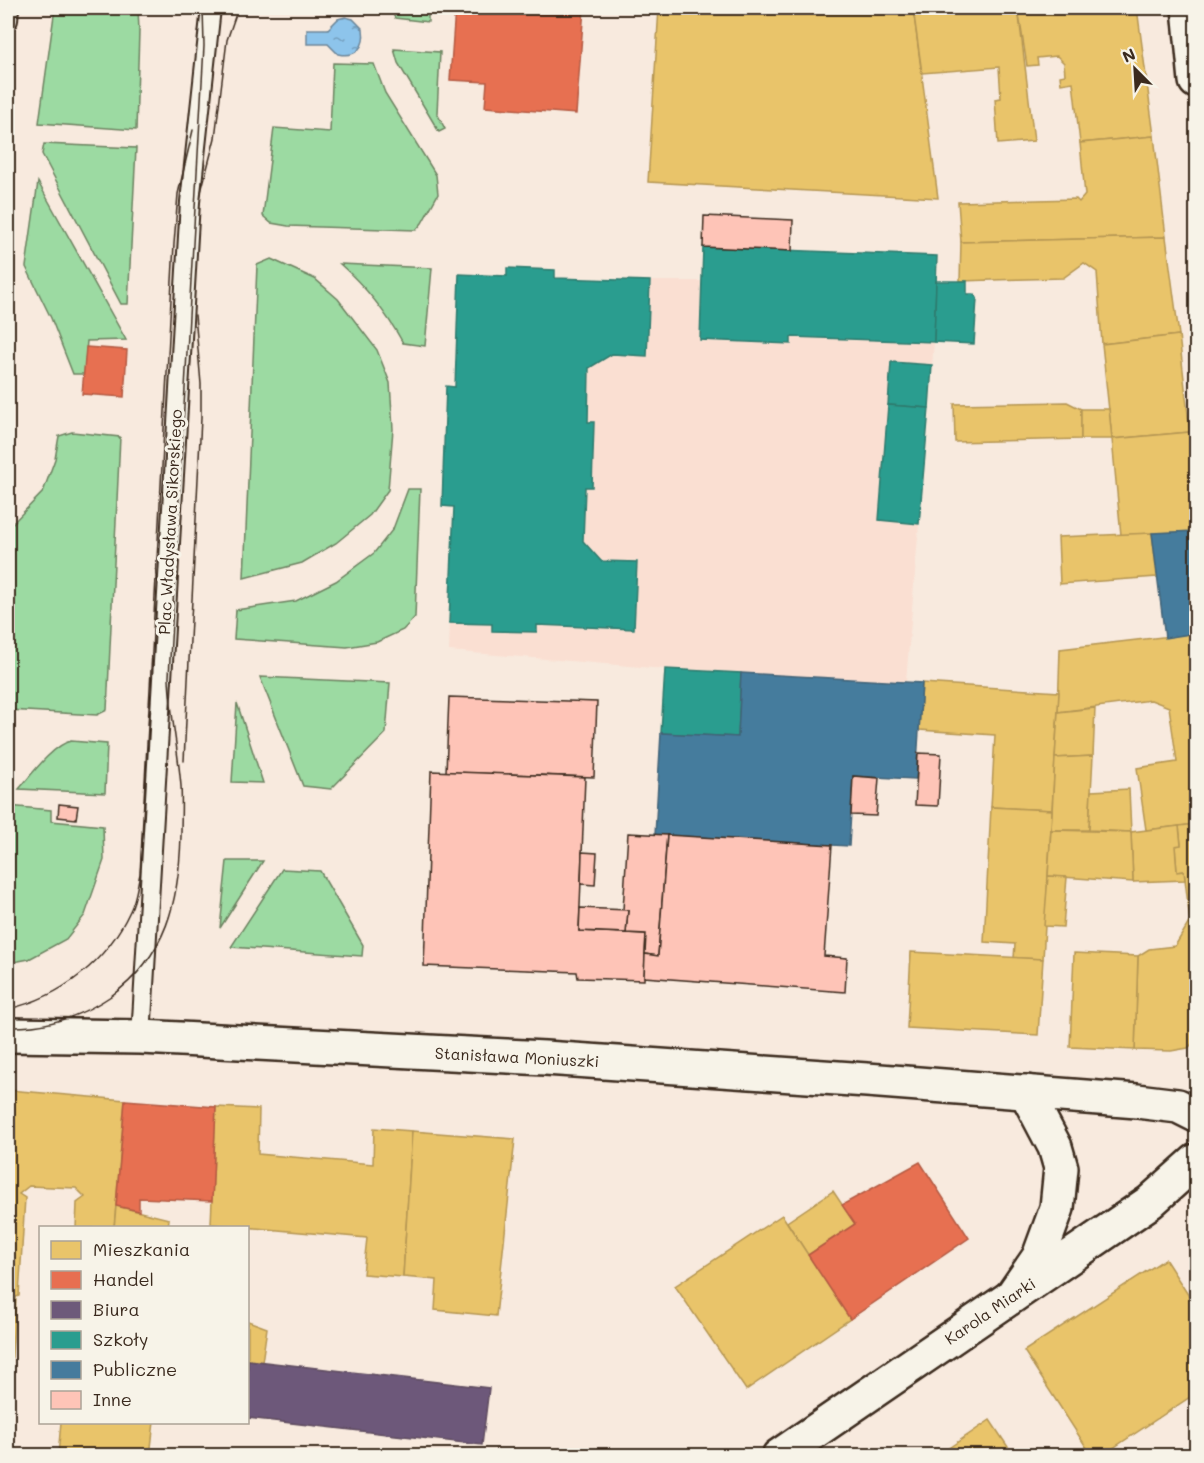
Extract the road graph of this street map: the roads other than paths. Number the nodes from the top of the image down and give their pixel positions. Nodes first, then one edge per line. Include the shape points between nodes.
1 (9, 8) edge
2 (211, 8) edge
3 (1189, 8) edge
4 (8, 20) edge
5 (1197, 81) edge
6 (8, 1035) edge
7 (141, 1037) junction
8 (1026, 1092) junction
9 (1197, 1115) edge
10 (1197, 1161) edge
11 (1012, 1296) junction
12 (779, 1455) edge

1 - 4 lane
2 - 7 lane, Plac Władysława Sikorskiego via 190,202
3 - 5 street
6 - 7 street, Stanisława Moniuszki
7 - 8 street, Stanisława Moniuszki via 545,1058
8 - 9 street, Stanisława Moniuszki via 1160,1103
8 - 11 street via 1055,1147 1060,1168 1057,1208 1039,1257
10 - 11 street, Karola Miarki via 1150,1202
11 - 12 street, Karola Miarki

